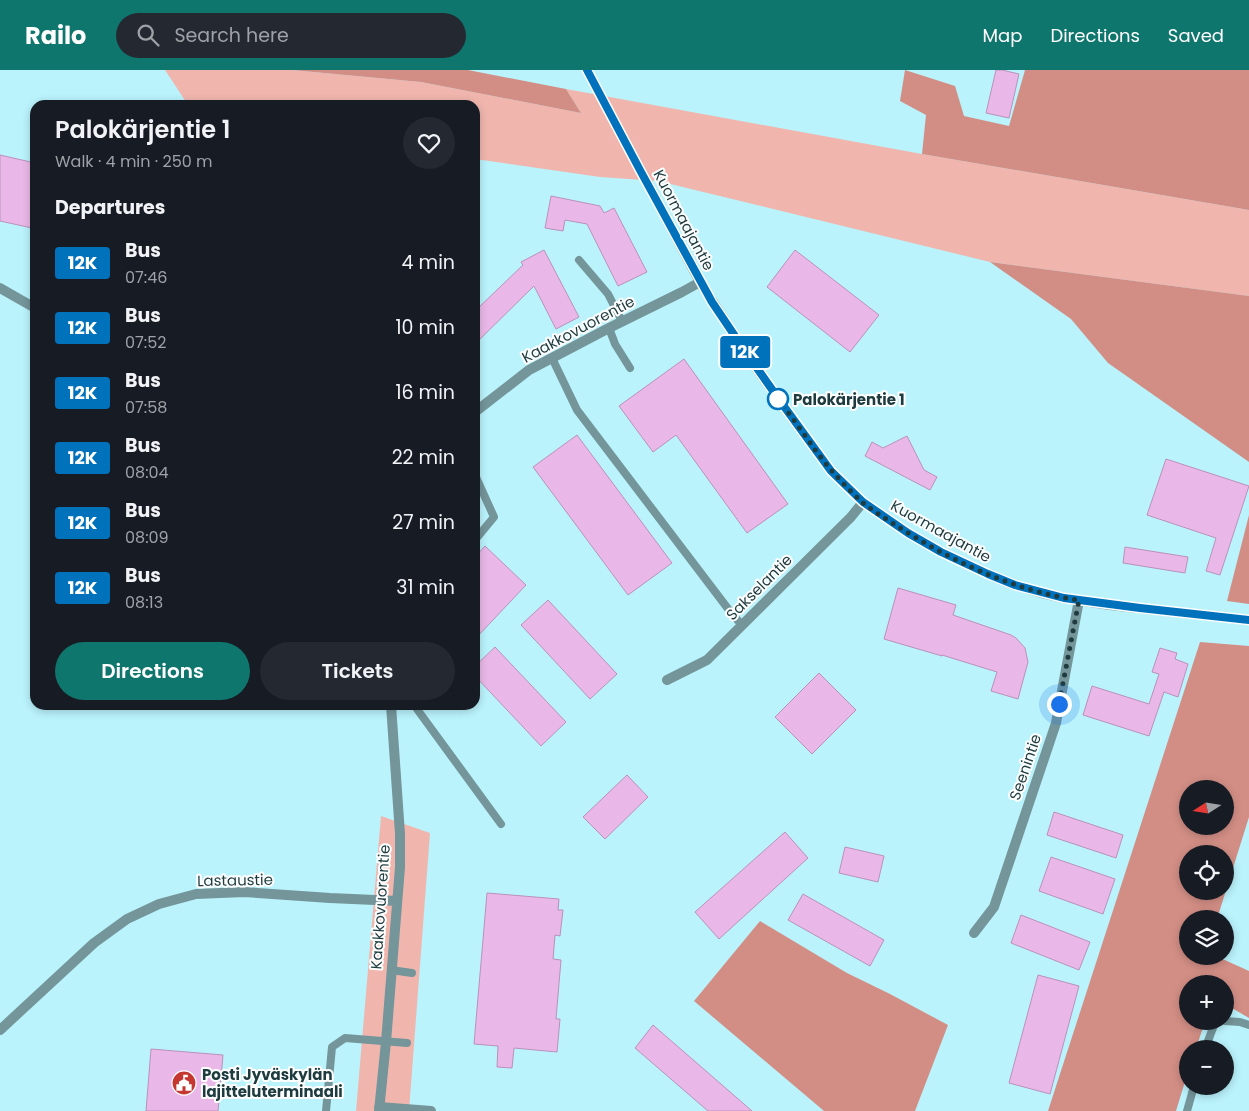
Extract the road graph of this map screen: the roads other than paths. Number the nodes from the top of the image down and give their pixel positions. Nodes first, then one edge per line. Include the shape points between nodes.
1 (586, 70) edge
2 (579, 260) dead end
3 (700, 282) junction
4 (0, 288) edge
5 (30, 305) edge
6 (622, 321) junction
7 (609, 328) junction
8 (552, 358) junction
9 (630, 368) dead end
10 (480, 408) edge
11 (480, 484) edge
12 (863, 502) junction
13 (480, 534) edge
14 (1079, 600) junction
15 (1249, 620) edge
16 (742, 625) junction
17 (667, 680) dead end
18 (391, 710) edge
19 (418, 710) edge
20 (501, 824) dead end
21 (396, 901) junction
22 (974, 933) dead end
23 (391, 970) junction
24 (412, 974) dead end
25 (1234, 1022) edge
26 (1249, 1025) edge
27 (0, 1030) edge
28 (386, 1042) junction
29 (407, 1043) dead end
30 (1191, 1095) edge
31 (379, 1109) edge
32 (326, 1111) edge
33 (431, 1111) edge
34 (1187, 1111) edge

1 - 3 street, Kuormaajantie
2 - 6 lane via 608,294
3 - 6 street, Kaakkovuorentie
3 - 12 street, Kuormaajantie via 732,333 831,471
4 - 5 street
6 - 7 street, Kaakkovuorentie
7 - 8 street, Kaakkovuorentie
7 - 9 lane
8 - 10 street, Kaakkovuorentie via 529,370
8 - 16 lane via 577,410
11 - 13 lane via 494,517
12 - 14 street, Kuormaajantie via 908,533 988,574 1015,585
12 - 16 street, Sakselantie via 851,518
14 - 15 street, Kuormaajantie
14 - 22 street, Seenintie via 1056,723 994,907
16 - 17 street, Sakselantie via 707,660
18 - 21 street, Kaakkovuorentie via 400,834
19 - 20 lane
21 - 23 street, Kaakkovuorentie
21 - 27 street, Lastaustie via 244,892 196,894 159,904 127,919 94,942
23 - 24 lane
23 - 28 street, Kaakkovuorentie
25 - 26 lane
28 - 29 lane
28 - 31 street, Kaakkovuorentie
28 - 32 lane via 345,1038 332,1047
30 - 34 lane
31 - 33 street

